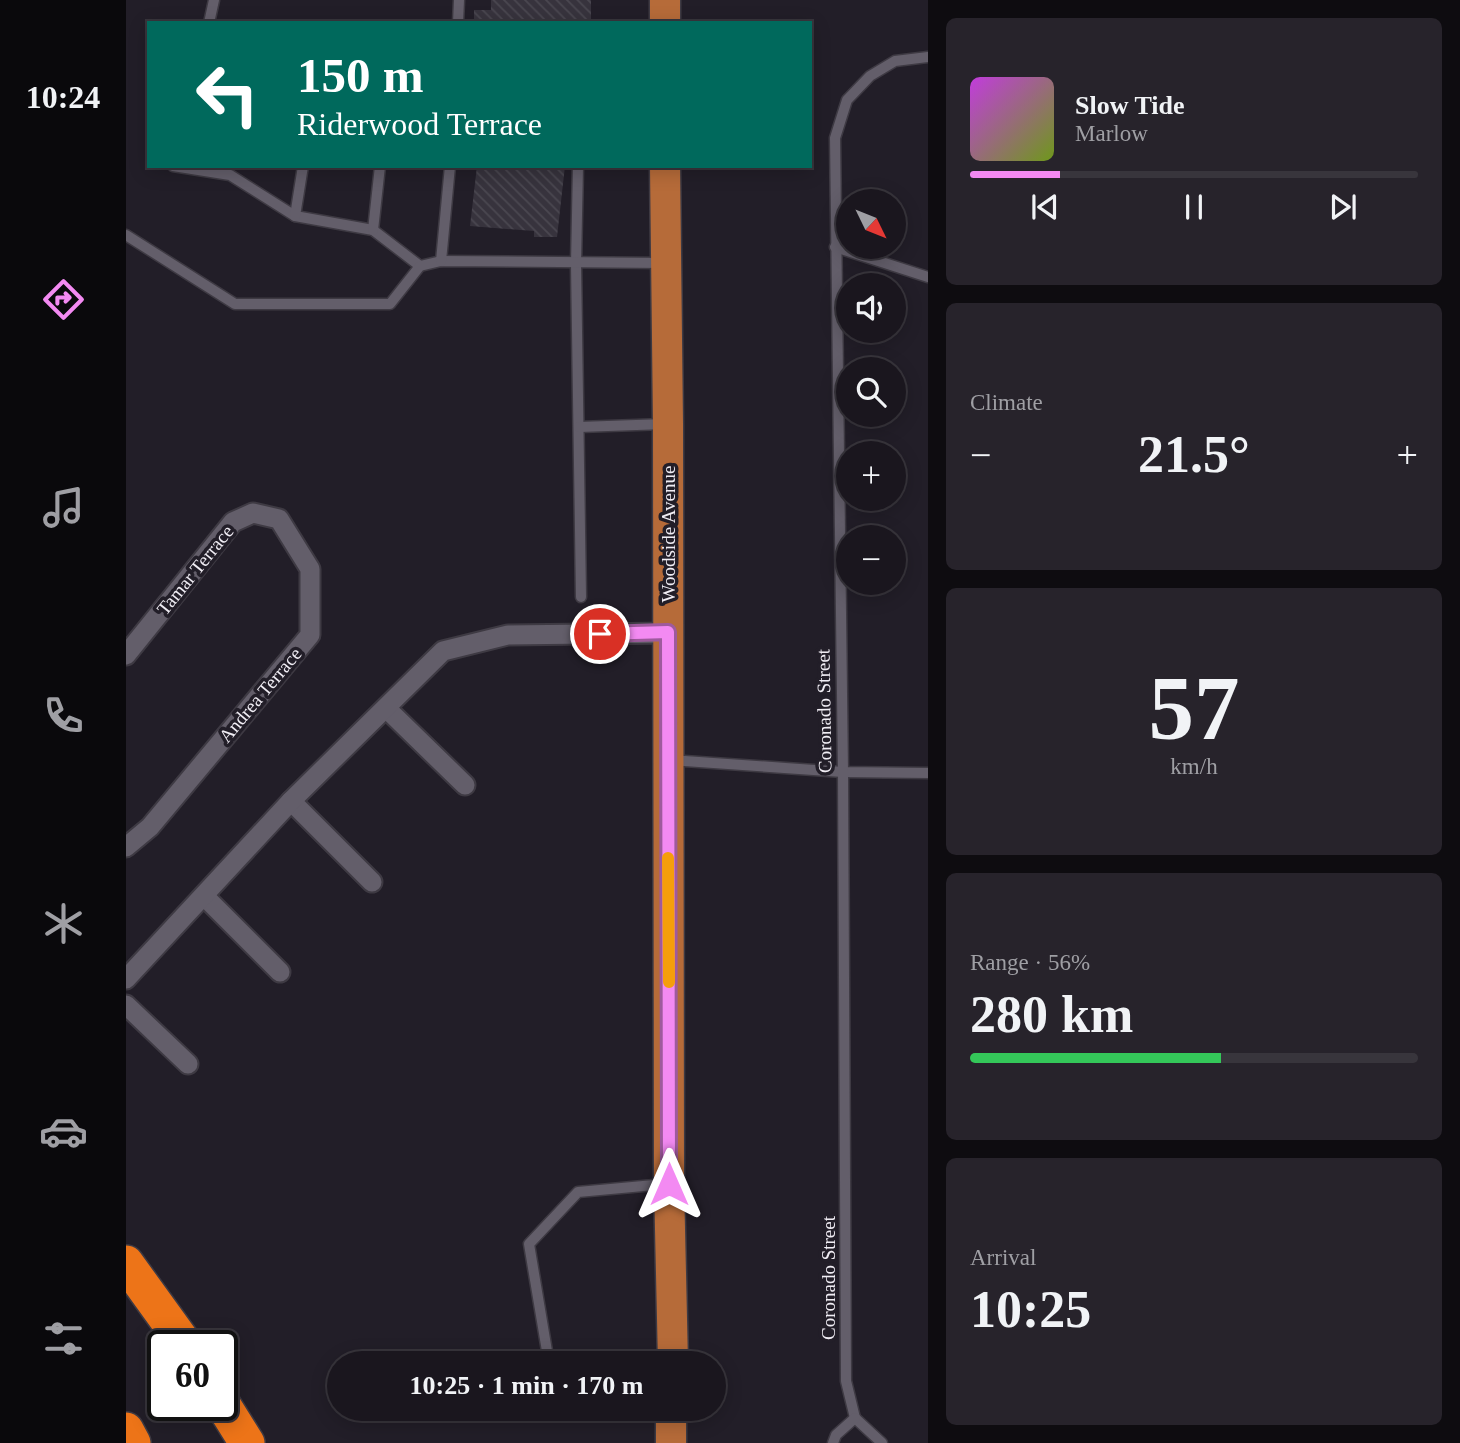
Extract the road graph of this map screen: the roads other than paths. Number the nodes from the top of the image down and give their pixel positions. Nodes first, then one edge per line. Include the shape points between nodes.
1 (214, 0) edge
2 (459, 0) edge
3 (665, 0) edge
4 (209, 21) edge
5 (458, 21) edge
6 (665, 21) edge
7 (928, 57) edge
8 (186, 168) edge
9 (303, 168) edge
10 (380, 168) edge
11 (450, 168) edge
12 (578, 168) edge
13 (665, 168) edge
14 (295, 216) junction
15 (373, 230) junction
16 (126, 235) edge
17 (835, 247) junction
18 (441, 261) junction
19 (667, 263) junction
20 (576, 264) junction
21 (420, 266) junction
22 (928, 277) edge
23 (668, 424) junction
24 (579, 427) junction
25 (279, 519) joint
26 (582, 597) dead end
27 (668, 632) junction
28 (126, 655) edge
29 (386, 708) junction
30 (668, 760) junction
31 (843, 772) junction
32 (928, 772) edge
33 (465, 785) dead end
34 (291, 801) junction
35 (126, 847) edge
36 (372, 882) dead end
37 (204, 896) junction
38 (280, 972) dead end
39 (126, 979) edge
40 (126, 1005) edge
41 (188, 1064) dead end
42 (669, 1184) junction
43 (126, 1263) edge
44 (174, 1330) edge
45 (547, 1351) edge
46 (673, 1351) edge
47 (855, 1418) junction
48 (234, 1421) edge
49 (668, 1421) edge
50 (671, 1421) edge
51 (126, 1430) edge
52 (134, 1443) edge
53 (247, 1443) edge
54 (660, 1443) edge
55 (671, 1443) edge
56 (833, 1443) edge
57 (882, 1443) edge

1 - 4 lane
2 - 5 lane
3 - 6 main road
7 - 17 lane, Coronado Street via 895,61 870,76 847,100 835,138
8 - 14 lane via 230,175
9 - 14 lane
10 - 15 lane
11 - 18 lane
12 - 20 lane
13 - 19 main road, Woodside Avenue
14 - 15 lane
15 - 21 lane
16 - 21 lane via 234,304 390,304
17 - 22 lane
17 - 31 lane, Coronado Street
18 - 20 lane
18 - 21 lane
19 - 20 lane
19 - 23 main road, Woodside Avenue
20 - 24 lane
23 - 24 lane
23 - 27 main road, Woodside Avenue
24 - 26 lane
25 - 28 street, Tamar Terrace via 253,513 233,522
25 - 35 street, Andrea Terrace via 310,569 310,635 150,827
27 - 29 street via 508,635 443,652
27 - 30 main road, Woodside Avenue
29 - 33 street
29 - 34 street
30 - 31 lane
30 - 42 main road, Woodside Avenue
31 - 32 lane
31 - 47 lane, Coronado Street via 846,1381
34 - 36 street
34 - 37 street
37 - 38 street
37 - 39 street
40 - 41 street
42 - 45 lane via 578,1192 529,1244
42 - 46 main road, Woodside Avenue
43 - 44 highway
47 - 56 lane
47 - 57 lane
48 - 53 highway
49 - 54 main road
50 - 55 main road
51 - 52 highway

